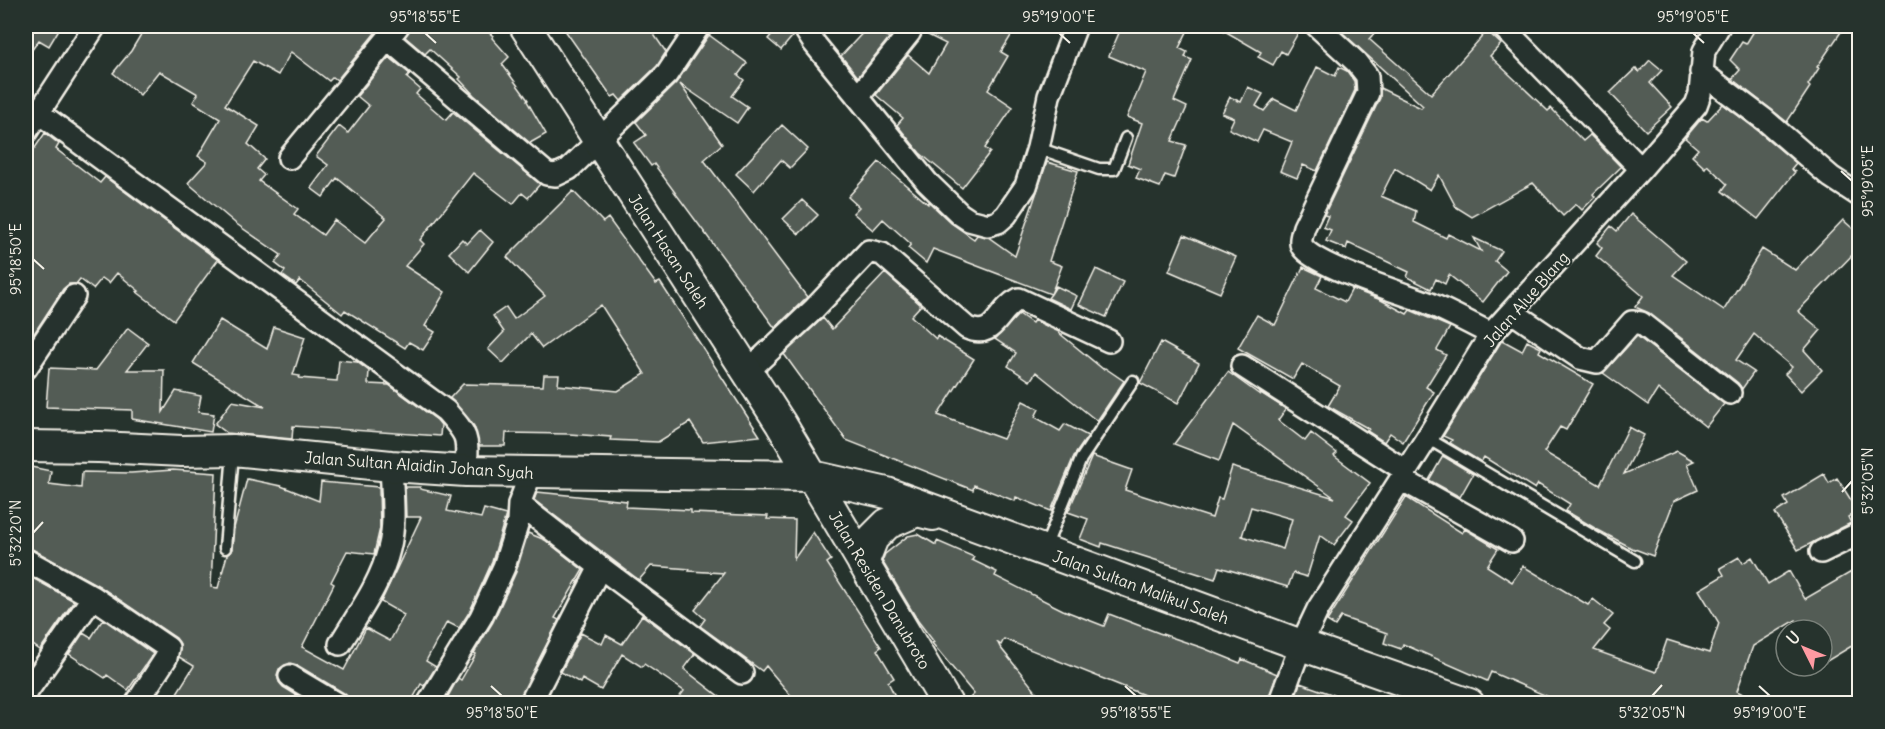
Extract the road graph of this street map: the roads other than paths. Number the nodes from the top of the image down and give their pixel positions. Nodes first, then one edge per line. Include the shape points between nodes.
1 (94, 26) edge
2 (525, 26) edge
3 (699, 26) edge
4 (803, 26) edge
5 (1076, 26) edge
6 (1317, 26) edge
7 (1502, 26) edge
8 (1719, 26) edge
9 (393, 32) edge
10 (909, 32) dead end
11 (1701, 72) junction
12 (858, 97) junction
13 (39, 113) junction
14 (26, 132) edge
15 (1126, 138) dead end
16 (600, 140) junction
17 (1038, 148) junction
18 (289, 158) dead end
19 (1641, 169) junction
20 (1860, 196) edge
21 (74, 296) dead end
22 (1512, 312) junction
23 (1491, 334) junction
24 (1109, 341) dead end
25 (1242, 366) dead end
26 (26, 368) edge
27 (747, 372) junction
28 (1133, 381) dead end
29 (1730, 393) dead end
30 (1427, 438) junction
31 (26, 446) edge
32 (233, 450) junction
33 (391, 466) junction
34 (466, 471) junction
35 (531, 473) junction
36 (1403, 475) junction
37 (812, 476) junction
38 (519, 504) junction
39 (959, 521) junction
40 (1860, 533) edge
41 (1512, 541) dead end
42 (225, 548) dead end
43 (1043, 551) junction
44 (1821, 552) dead end
45 (26, 560) edge
46 (1635, 561) dead end
47 (863, 563) junction
48 (600, 567) junction
49 (93, 597) junction
50 (340, 644) dead end
51 (1301, 645) junction
52 (742, 673) dead end
53 (290, 676) dead end
54 (26, 693) edge
55 (136, 704) edge
56 (338, 704) edge
57 (428, 704) edge
58 (530, 704) edge
59 (947, 704) edge
60 (1279, 704) edge
61 (1469, 704) edge

1 - 13 street
2 - 16 main road, Jalan Hasan Saleh
3 - 16 street via 667,74
4 - 12 street
5 - 17 street via 1049,96
6 - 23 street via 1367,76 1368,93 1304,227 1302,248 1330,266 1430,304
7 - 19 street
8 - 11 street, Jalan Alue Blang via 1704,51
9 - 16 street via 547,174 569,169
9 - 18 street
10 - 12 street
11 - 19 street, Jalan Alue Blang via 1696,105
11 - 20 street
12 - 17 street via 927,182 960,214 979,224 998,222 1014,206 1026,186
13 - 14 street
13 - 34 street via 446,411 468,441
15 - 17 lane via 1114,169 1100,169
16 - 27 main road, Jalan Hasan Saleh
19 - 22 street, Jalan Alue Blang
21 - 26 street
22 - 23 street, Jalan Alue Blang
22 - 29 street via 1580,358 1597,362 1632,322 1641,323
23 - 30 street, Jalan Alue Blang
24 - 27 street via 1019,300 1008,304 990,329 978,332 967,328 882,254 869,250
25 - 36 street
27 - 37 main road, Jalan Hasan Saleh
28 - 43 lane via 1081,459
30 - 36 street, Jalan Alue Blang
30 - 46 lane
31 - 32 main road, Jalan Sultan Alaidin Johan Syah
32 - 33 main road, Jalan Sultan Alaidin Johan Syah
32 - 42 lane
33 - 34 main road, Jalan Sultan Alaidin Johan Syah
33 - 50 street via 389,548 379,577
34 - 35 main road, Jalan Sultan Alaidin Johan Syah
35 - 37 main road, Jalan Sultan Alaidin Johan Syah
35 - 38 street
36 - 41 street
36 - 51 street, Jalan Alue Blang via 1318,609
37 - 39 main road, Jalan Sultan Malikul Saleh via 887,493
37 - 47 main road, Jalan Residen Danubroto
38 - 48 street
38 - 57 street via 518,522 504,567 481,618
39 - 43 main road, Jalan Sultan Malikul Saleh
39 - 47 main road via 917,511 896,519 873,538
40 - 44 street
43 - 51 main road, Jalan Sultan Malikul Saleh
45 - 49 street
47 - 59 main road, Jalan Residen Danubroto
48 - 52 street
48 - 58 street
49 - 54 street
49 - 55 street via 168,648 166,658
51 - 60 street, Jalan Alue Blang
51 - 61 main road, Jalan Sultan Malikul Saleh
53 - 56 street

